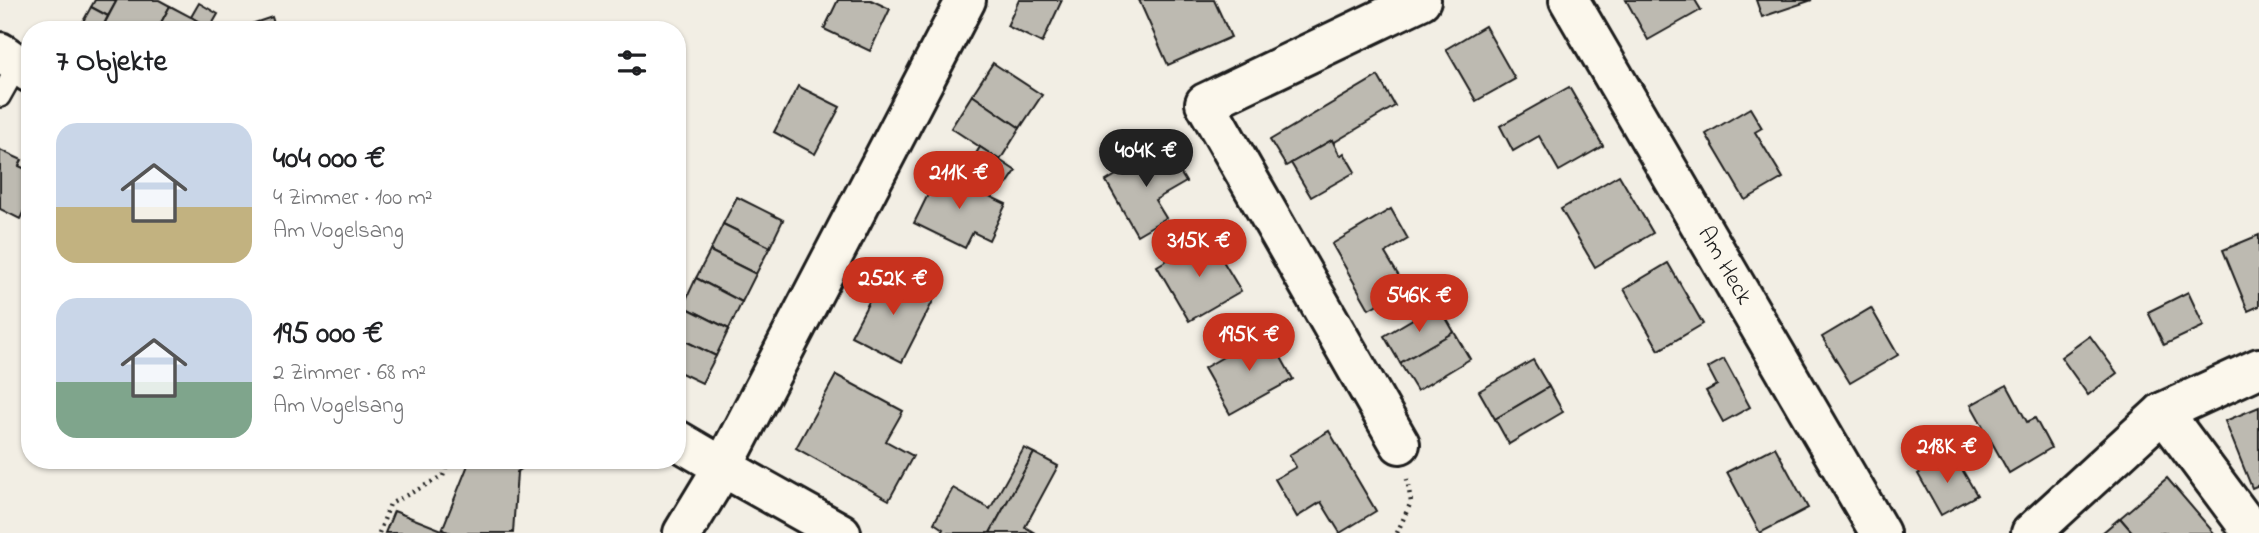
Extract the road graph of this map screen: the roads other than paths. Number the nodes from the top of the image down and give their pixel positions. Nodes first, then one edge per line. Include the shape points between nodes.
1 (966, 0) edge
2 (1421, 0) edge
3 (1569, 0) edge
4 (2259, 369) edge
5 (2163, 412) junction
6 (1400, 444) road end
7 (686, 445) edge
8 (723, 467) junction
9 (683, 533) edge
10 (841, 533) edge
11 (1880, 533) edge
12 (2031, 533) edge
13 (2253, 533) edge

1 - 8 street
2 - 6 street via 1205,103
3 - 11 street, Am Heck
4 - 5 street
5 - 12 street
5 - 13 street
7 - 8 street
8 - 9 street
8 - 10 street

